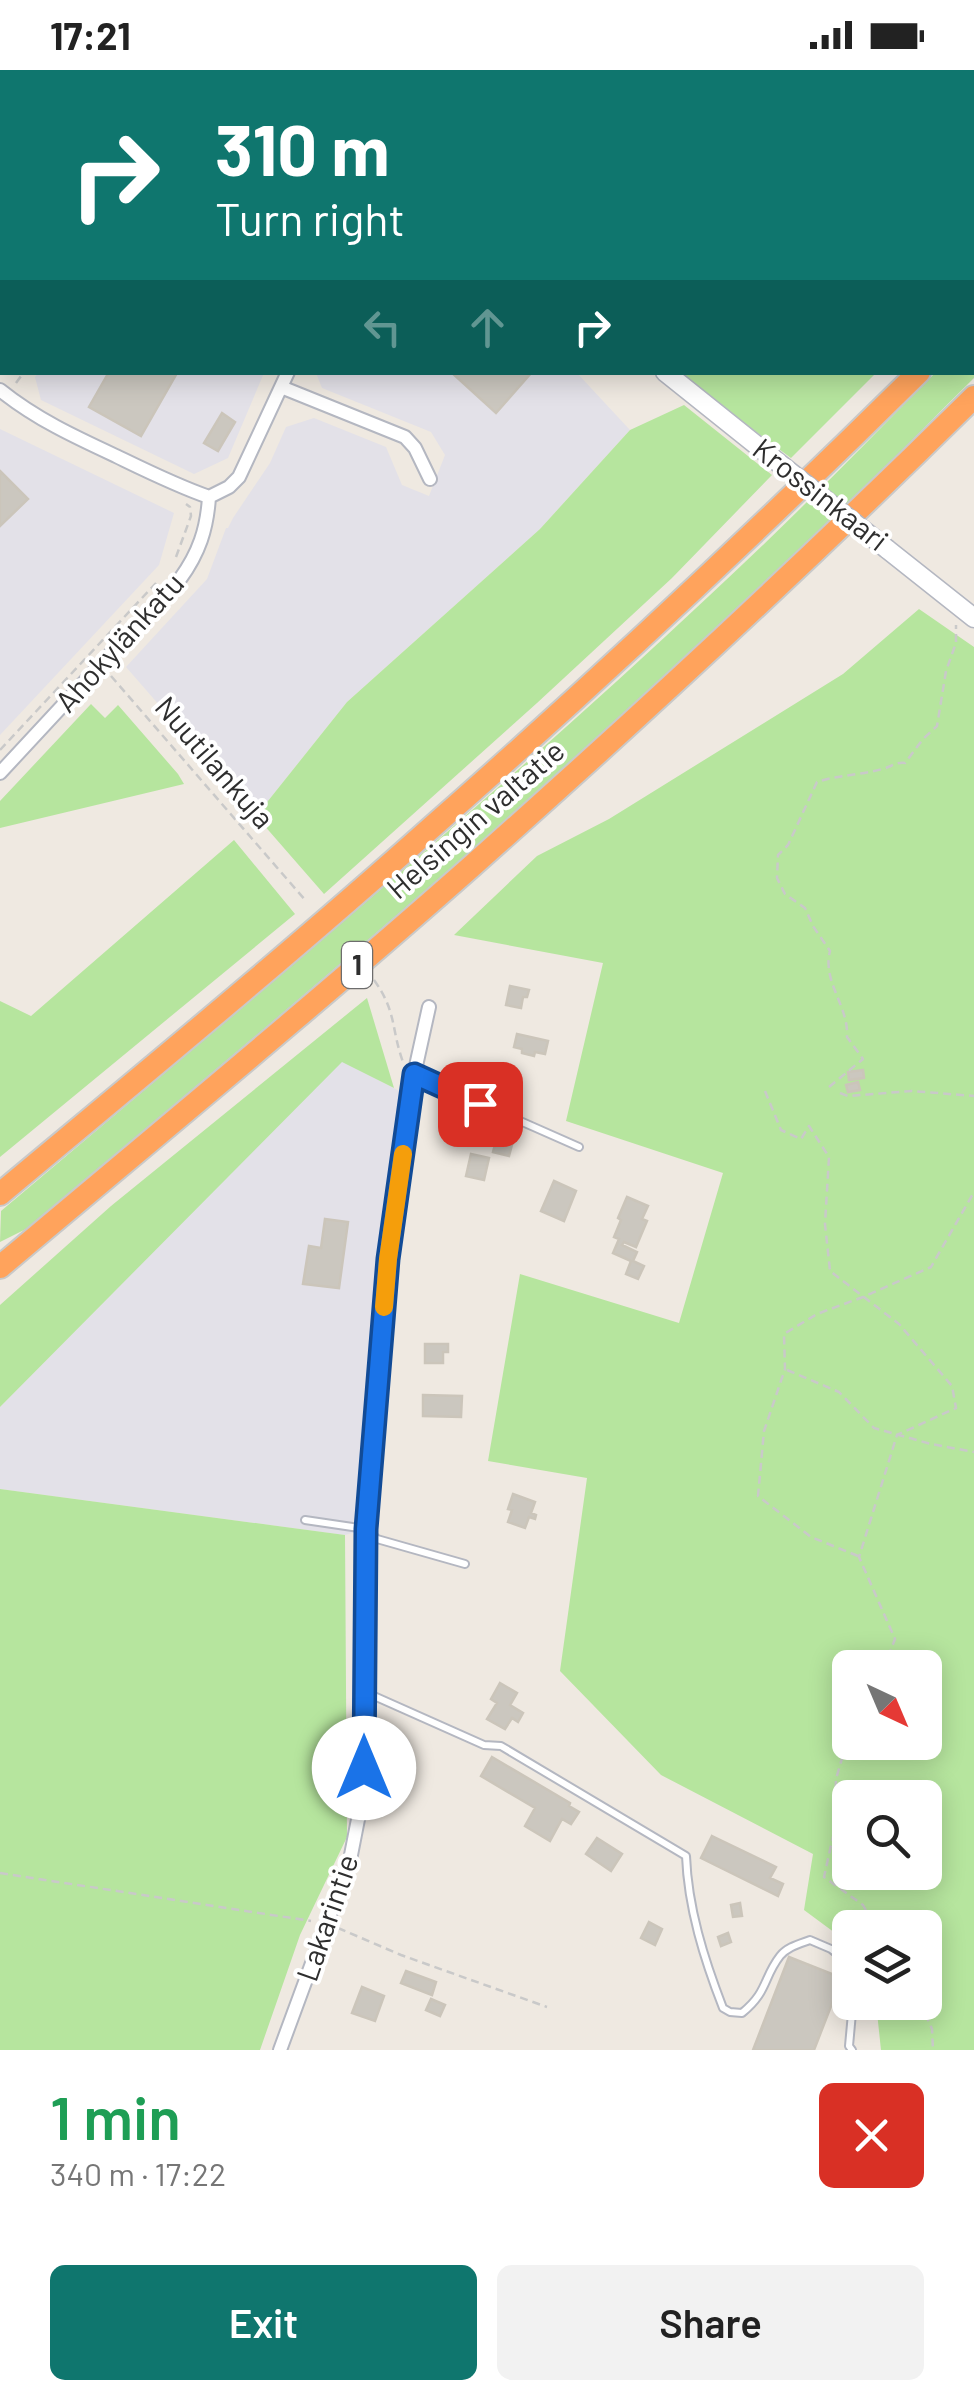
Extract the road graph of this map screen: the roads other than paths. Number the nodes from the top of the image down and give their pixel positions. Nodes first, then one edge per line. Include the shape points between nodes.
1 (287, 375) edge
2 (670, 375) edge
3 (916, 375) edge
4 (282, 387) junction
5 (0, 390) edge
6 (974, 398) edge
7 (430, 479) dead end
8 (210, 497) junction
9 (974, 618) edge
10 (0, 773) edge
11 (430, 1007) dead end
12 (414, 1074) junction
13 (579, 1148) dead end
14 (0, 1194) edge
15 (0, 1267) edge
16 (305, 1520) dead end
17 (366, 1529) junction
18 (465, 1564) dead end
19 (364, 1691) junction
20 (832, 1950) edge
21 (852, 2020) edge
22 (280, 2050) edge
23 (852, 2050) edge

1 - 4 street
2 - 9 street, Krossinkaari, bridge
3 - 14 highway, Helsingin valtatie / 1 via 759,530 431,828
4 - 7 street via 406,437
4 - 8 street via 239,477
5 - 8 street via 58,429
6 - 15 highway, Helsingin valtatie / 1 via 720,642 469,868
8 - 10 street, Ahokylänkatu via 204,536 180,579
11 - 12 street, Lakarintie
12 - 13 lane
12 - 17 street, Lakarintie via 388,1259
16 - 17 lane
17 - 18 lane via 377,1539
17 - 19 street, Lakarintie
19 - 20 lane via 484,1745 501,1746 686,1856 705,1962 730,2012 754,2003 791,1947 810,1940
19 - 22 street, Lakarintie via 362,1798 350,1860
21 - 23 lane

